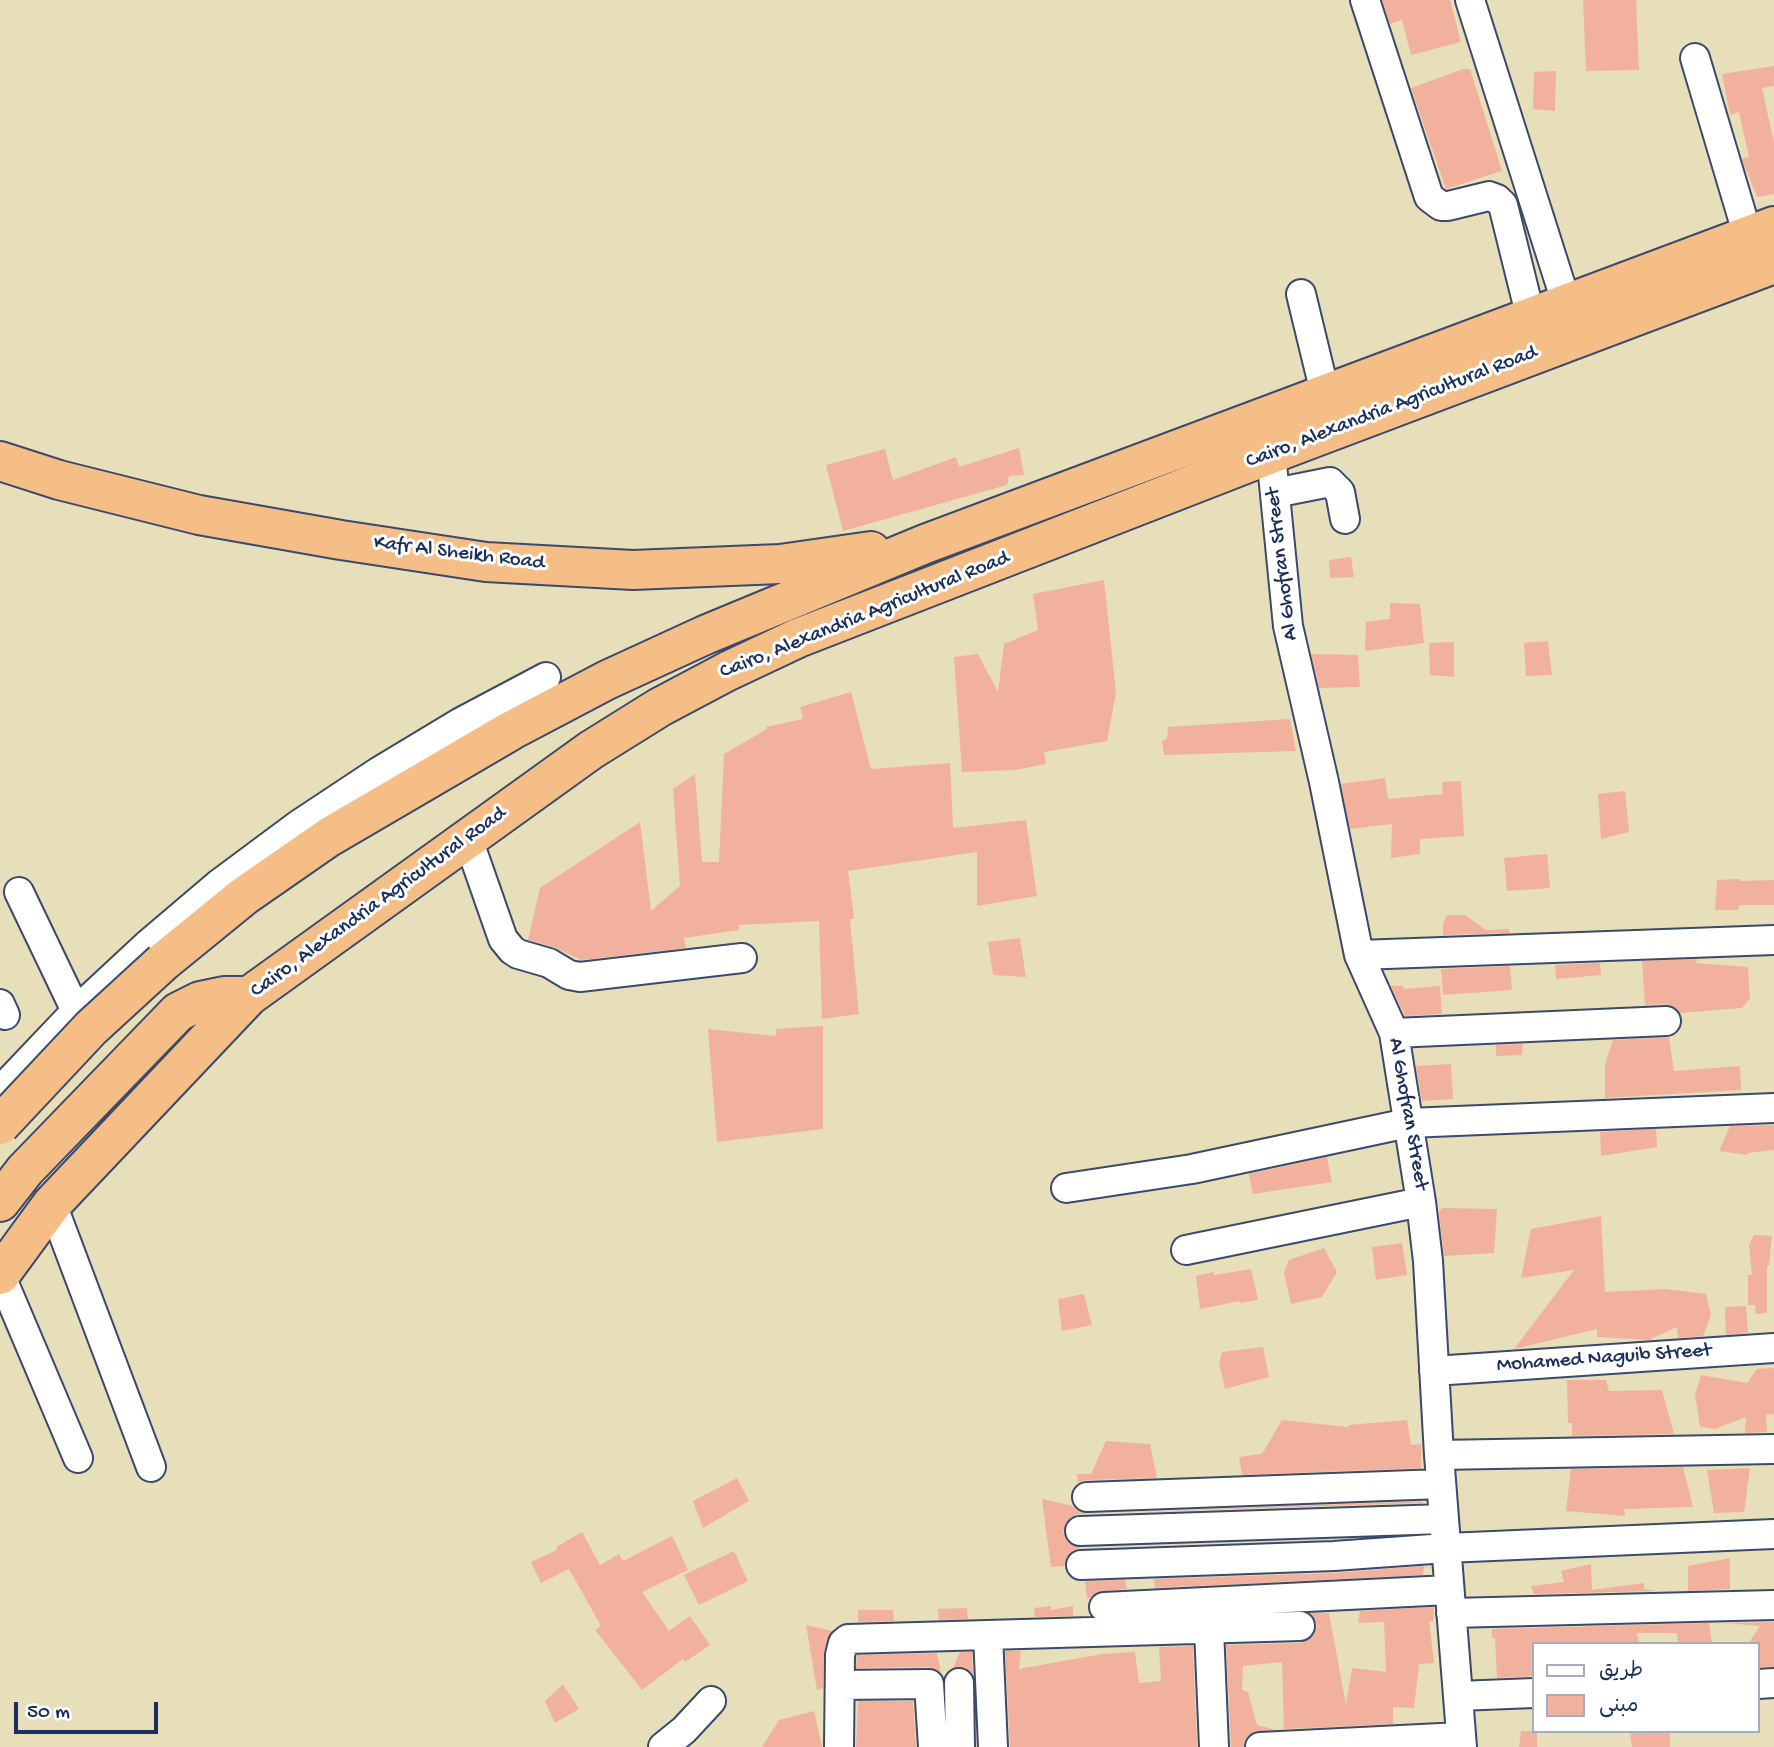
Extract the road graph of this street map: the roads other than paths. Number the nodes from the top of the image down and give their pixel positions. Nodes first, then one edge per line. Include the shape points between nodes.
1 (1365, 0) edge
2 (1470, 0) edge
3 (1695, 58) dead end
4 (1761, 231) edge
5 (1774, 264) edge
6 (1301, 294) dead end
7 (1567, 305) junction
8 (1531, 318) junction
9 (1325, 393) junction
10 (1271, 454) junction
11 (0, 461) edge
12 (1275, 493) junction
13 (1345, 519) dead end
14 (925, 544) junction
15 (546, 677) dead end
16 (468, 839) junction
17 (19, 892) dead end
18 (1774, 940) edge
19 (1359, 955) junction
20 (742, 958) dead end
21 (249, 996) junction
22 (76, 1011) junction
23 (1667, 1021) dead end
24 (1394, 1033) junction
25 (0, 1091) edge
26 (0, 1097) edge
27 (1774, 1108) edge
28 (1408, 1123) junction
29 (0, 1125) edge
30 (25, 1170) junction
31 (1066, 1188) dead end
32 (0, 1202) edge
33 (1421, 1202) junction
34 (52, 1204) junction
35 (1186, 1250) dead end
36 (0, 1275) edge
37 (1774, 1348) edge
38 (1434, 1371) junction
39 (1774, 1449) edge
40 (1438, 1455) junction
41 (78, 1458) dead end
42 (151, 1467) dead end
43 (1441, 1484) junction
44 (1087, 1497) dead end
45 (1444, 1519) junction
46 (1080, 1531) dead end
47 (1774, 1534) edge
48 (1446, 1548) junction
49 (1081, 1564) dead end
50 (1450, 1602) junction
51 (1774, 1605) edge
52 (1104, 1607) dead end
53 (1300, 1626) dead end
54 (1209, 1629) junction
55 (988, 1635) junction
56 (959, 1683) dead end
57 (840, 1685) junction
58 (1532, 1693) edge
59 (1458, 1696) junction
60 (711, 1701) dead end
61 (1461, 1742) edge
62 (663, 1747) edge
63 (839, 1747) edge
64 (933, 1747) edge
65 (960, 1747) edge
66 (993, 1747) edge
67 (1214, 1747) edge
68 (1260, 1747) edge

1 - 8 street via 1429,197 1441,206 1489,196 1503,205
2 - 7 street
3 - 4 street
4 - 7 highway, Cairo, Alexandria Agricultural Road
5 - 10 highway, Cairo, Alexandria Agricultural Road
6 - 9 street
7 - 8 highway, Cairo, Alexandria Agricultural Road
8 - 9 highway, Cairo, Alexandria Agricultural Road
9 - 14 highway, Cairo, Alexandria Agricultural Road
10 - 12 street, Al Ghofran Street
10 - 16 highway, Cairo, Alexandria Agricultural Road via 799,638 728,671 591,750
11 - 14 highway, Kafr Al Sheikh Road via 199,515 486,562 633,570 780,564
12 - 13 street via 1330,482 1340,492
12 - 19 street, Al Ghofran Street via 1289,626
14 - 29 highway, Cairo, Alexandria Agricultural Road, bridge via 607,680 329,836 244,896 163,962 91,1028
15 - 22 street via 437,736 298,825 199,901
16 - 20 street via 503,939 518,954 580,977
16 - 21 highway, Cairo, Alexandria Agricultural Road
17 - 22 street
18 - 19 street
19 - 24 street, Al Ghofran Street
21 - 30 highway via 200,1001 178,1012
21 - 34 highway, Cairo, Alexandria Agricultural Road
22 - 25 street
23 - 24 street
24 - 28 street, Al Ghofran Street
26 - 30 highway
27 - 28 street
28 - 31 street via 1192,1169
28 - 33 street, Al Ghofran Street
30 - 32 highway
33 - 35 street
33 - 38 street, Al Ghofran Street
34 - 36 highway, Cairo, Alexandria Agricultural Road
34 - 42 street
36 - 41 street
37 - 38 street, Mohamed Naguib Street
38 - 40 street, Al Ghofran Street
39 - 40 street
40 - 43 street, Al Ghofran Street
43 - 44 street
43 - 45 street, Al Ghofran Street
45 - 46 street
45 - 48 street, Al Ghofran Street
47 - 48 street
48 - 49 street
48 - 50 street, Al Ghofran Street
50 - 51 street
50 - 52 street
50 - 59 street, Al Ghofran Street
53 - 54 street
54 - 55 street
54 - 67 street
55 - 57 street via 848,1639 840,1655
55 - 66 street
56 - 65 street
57 - 63 street
57 - 64 street via 929,1684
58 - 59 street
59 - 61 street, Al Ghofran Street
60 - 62 street
61 - 68 street

